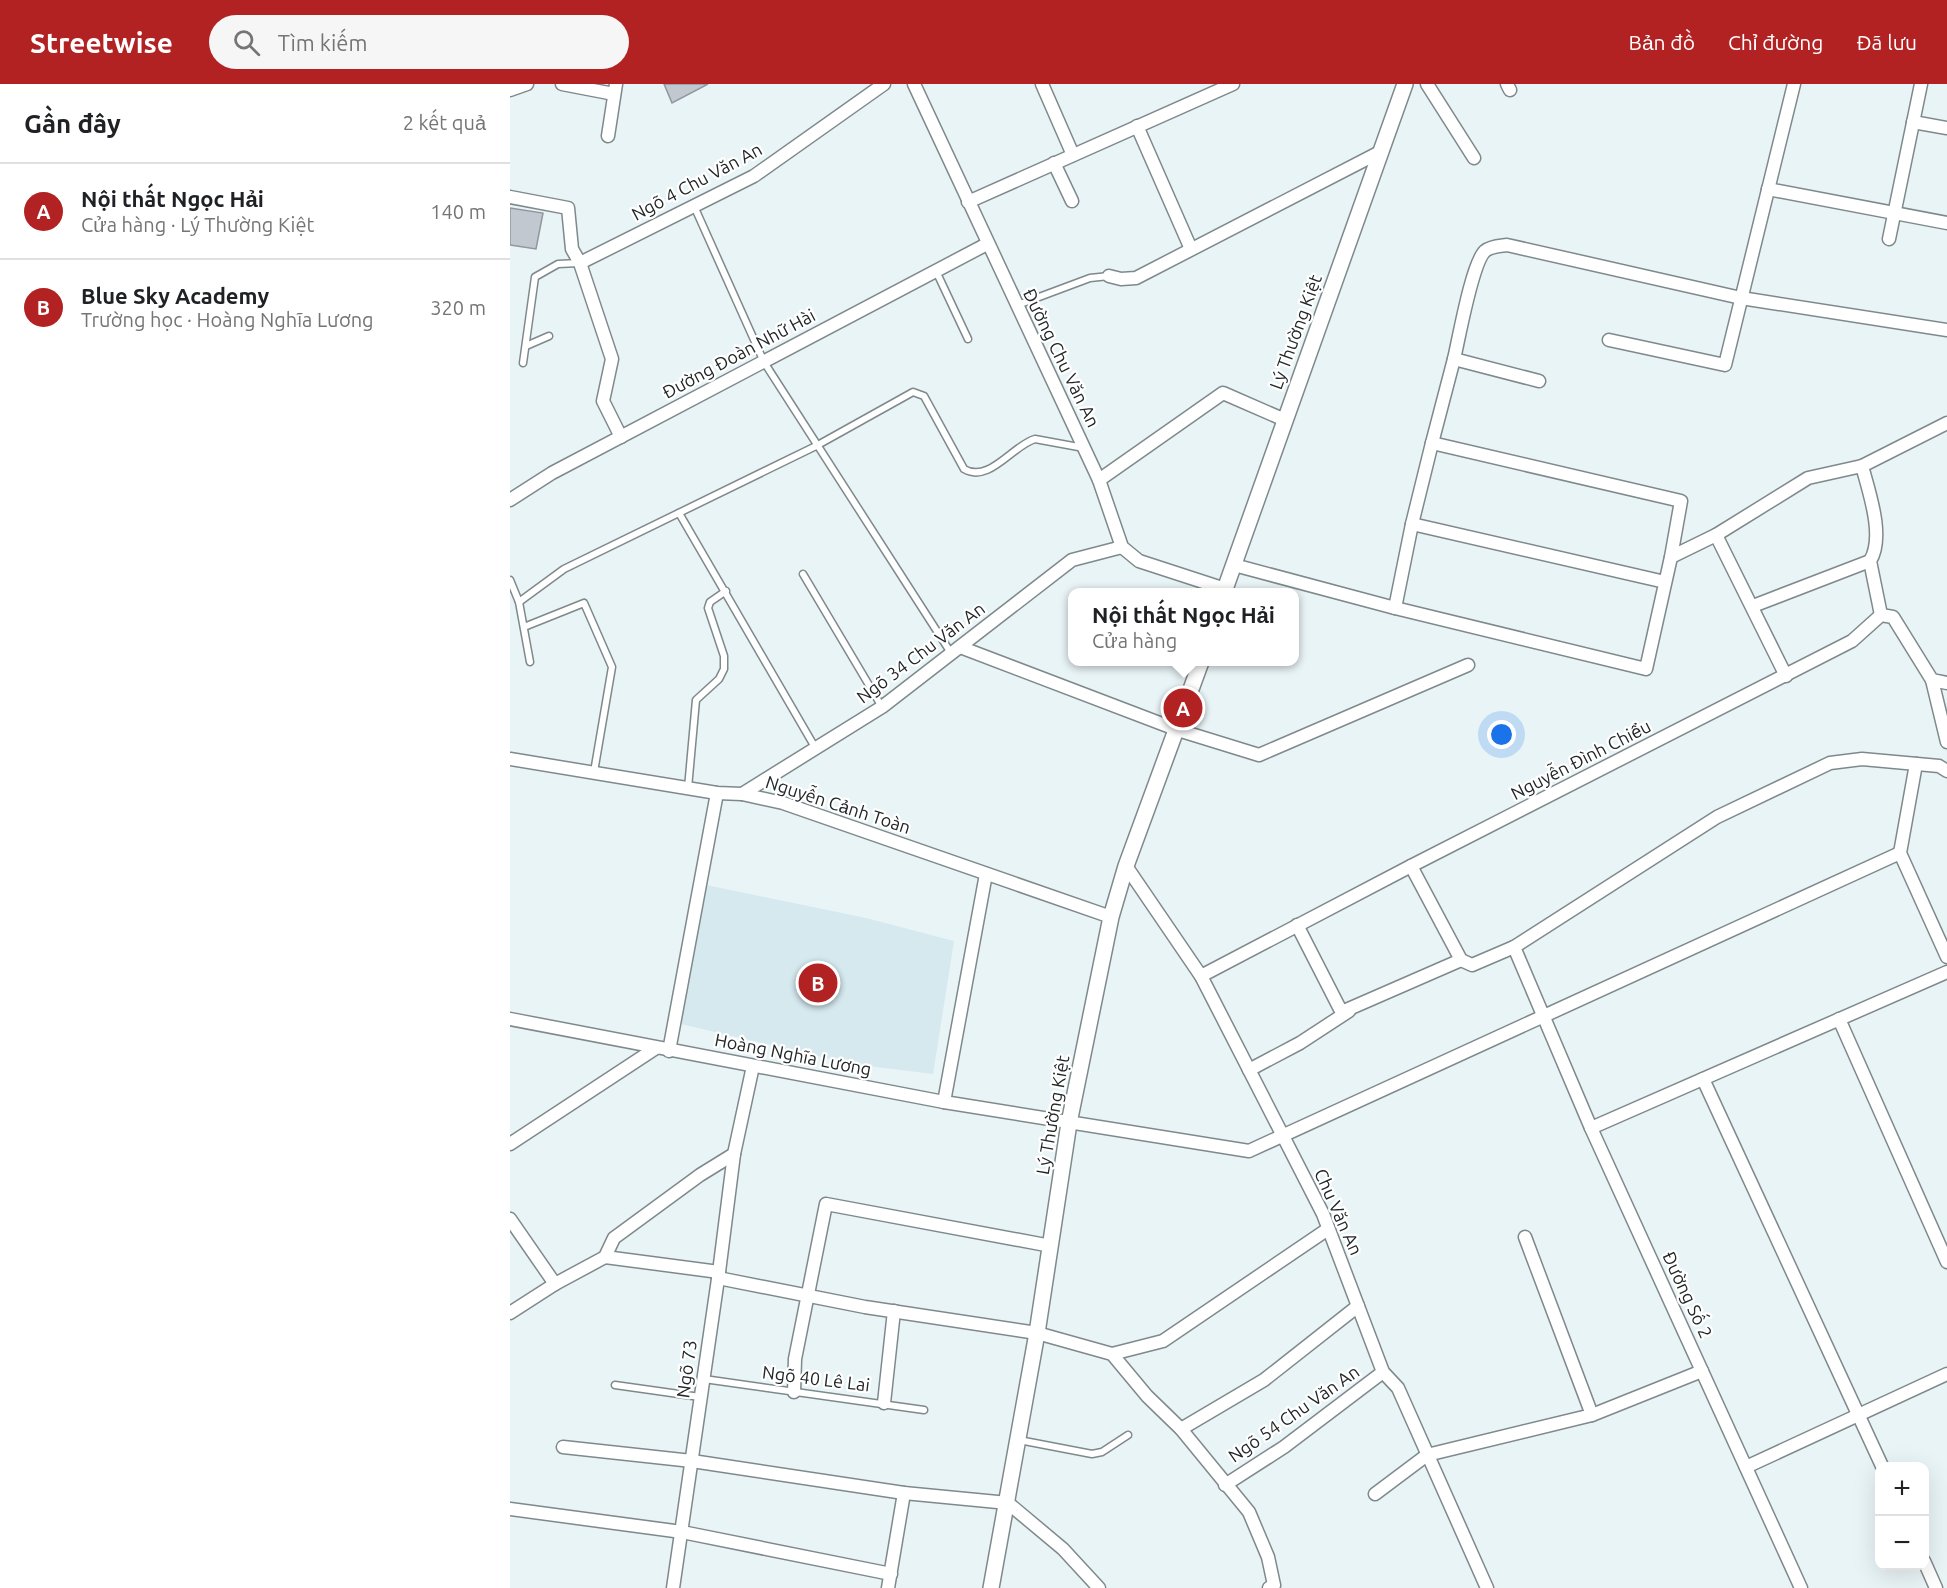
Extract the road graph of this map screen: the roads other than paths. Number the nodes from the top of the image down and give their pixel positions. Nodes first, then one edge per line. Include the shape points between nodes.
1 (527, 84) edge
2 (562, 84) edge
3 (884, 84) edge
4 (914, 84) edge
5 (1042, 84) edge
6 (1233, 84) edge
7 (1405, 84) edge
8 (1427, 84) edge
9 (1794, 84) edge
10 (1921, 84) edge
11 (615, 89) edge
12 (510, 90) edge
13 (1913, 122) junction
14 (1137, 126) junction
15 (1947, 128) edge
16 (608, 136) dead end
17 (1382, 151) junction
18 (1073, 155) junction
19 (1474, 158) dead end
20 (1054, 163) junction
21 (1768, 189) junction
22 (510, 197) edge
23 (1072, 201) dead end
24 (968, 202) junction
25 (694, 206) junction
26 (1894, 213) junction
27 (1947, 223) edge
28 (1889, 239) dead end
29 (987, 244) junction
30 (1191, 249) junction
31 (580, 263) junction
32 (936, 271) junction
33 (1109, 276) joint
34 (1741, 298) junction
35 (1015, 306) junction
36 (1947, 330) edge
37 (549, 336) dead end
38 (968, 339) dead end
39 (1609, 340) dead end
40 (526, 346) junction
41 (1454, 359) junction
42 (764, 362) junction
43 (523, 363) dead end
44 (1539, 381) dead end
45 (1285, 420) junction
46 (1947, 423) edge
47 (621, 436) junction
48 (1432, 443) junction
49 (816, 446) junction
50 (1084, 448) junction
51 (1862, 466) junction
52 (1099, 480) junction
53 (510, 500) edge
54 (679, 513) junction
55 (1412, 524) junction
56 (1716, 535) junction
57 (1122, 547) junction
58 (1671, 557) junction
59 (1870, 561) junction
60 (1233, 565) junction
61 (802, 574) dead end
62 (510, 579) edge
63 (1665, 582) junction
64 (1216, 588) edge
65 (1226, 588) edge
66 (726, 591) junction
67 (519, 602) junction
68 (1753, 606) junction
69 (1395, 608) junction
70 (1881, 615) junction
71 (524, 627) junction
72 (955, 650) junction
73 (530, 662) dead end
74 (1468, 665) dead end
75 (1200, 666) edge
76 (1786, 676) junction
77 (1932, 680) junction
78 (1947, 683) edge
79 (882, 707) junction
80 (1178, 730) junction
81 (1947, 742) edge
82 (817, 749) junction
83 (510, 759) edge
84 (1916, 764) junction
85 (1946, 765) edge
86 (594, 772) junction
87 (688, 788) junction
88 (717, 793) junction
89 (742, 794) junction
90 (1900, 853) junction
91 (1126, 866) junction
92 (1411, 866) junction
93 (986, 874) junction
94 (1111, 917) junction
95 (1297, 925) junction
96 (1514, 947) junction
97 (1947, 957) edge
98 (1461, 960) junction
99 (1947, 972) edge
100 (1201, 976) junction
101 (1349, 1011) junction
102 (1543, 1015) junction
103 (510, 1019) edge
104 (1839, 1019) junction
105 (662, 1049) junction
106 (753, 1066) junction
107 (1249, 1070) junction
108 (1703, 1079) junction
109 (944, 1102) junction
110 (1070, 1123) junction
111 (1591, 1128) junction
112 (1283, 1137) junction
113 (510, 1144) edge
114 (734, 1154) junction
115 (510, 1219) edge
116 (1328, 1229) junction
117 (1525, 1237) dead end
118 (1051, 1246) junction
119 (604, 1257) junction
120 (1947, 1262) edge
121 (719, 1275) junction
122 (555, 1284) junction
123 (808, 1294) junction
124 (1358, 1306) junction
125 (894, 1311) junction
126 (510, 1313) edge
127 (1037, 1333) junction
128 (1112, 1354) junction
129 (1702, 1371) junction
130 (1383, 1372) junction
131 (1947, 1374) edge
132 (704, 1378) junction
133 (615, 1386) dead end
134 (794, 1392) junction
135 (701, 1397) junction
136 (884, 1402) junction
137 (924, 1410) dead end
138 (1592, 1415) junction
139 (1860, 1416) junction
140 (1181, 1430) junction
141 (1128, 1435) dead end
142 (1019, 1440) junction
143 (563, 1447) dead end
144 (1427, 1455) junction
145 (692, 1461) junction
146 (1880, 1462) edge
147 (1746, 1467) junction
148 (1225, 1485) junction
149 (904, 1493) junction
150 (1375, 1494) dead end
151 (1008, 1503) junction
152 (510, 1509) edge
153 (682, 1532) junction
154 (1928, 1570) edge
155 (891, 1574) junction
156 (673, 1588) edge
157 (888, 1588) edge
158 (991, 1588) edge
159 (1099, 1588) edge
160 (1269, 1588) edge
161 (1488, 1588) edge
162 (1801, 1588) edge
163 (1936, 1588) edge

1 - 12 street
2 - 11 street
3 - 25 street, Ngõ 4 Chu Văn An via 754,176
4 - 24 street, Đường Chu Văn An
5 - 18 street
6 - 14 street
7 - 17 street, Lý Thường Kiệt
8 - 19 street
9 - 21 street
10 - 13 street
11 - 16 street
13 - 15 street
13 - 26 street
14 - 18 street
14 - 30 street
17 - 30 street
17 - 45 street, Lý Thường Kiệt
18 - 20 street
20 - 23 street
20 - 24 street
21 - 26 street
21 - 34 street
22 - 31 street via 568,208 572,249
24 - 29 street, Đường Chu Văn An
25 - 31 street, Ngõ 4 Chu Văn An
25 - 42 lane
26 - 27 street
26 - 28 street
29 - 32 street, Đường Đoàn Nhữ Hài
29 - 35 street, Đường Chu Văn An
30 - 33 street via 1136,278
31 - 40 lane via 558,264 535,277
31 - 47 street via 612,359 603,400
32 - 38 lane
32 - 42 street, Đường Đoàn Nhữ Hài
33 - 35 lane
34 - 36 street
34 - 39 street via 1725,365
34 - 41 street via 1507,245 1492,247 1484,252 1477,266
35 - 50 street, Đường Chu Văn An
37 - 40 lane
40 - 43 lane
41 - 44 street
41 - 48 street
42 - 47 street, Đường Đoàn Nhữ Hài
42 - 49 lane
45 - 52 street via 1223,393
45 - 60 street, Lý Thường Kiệt
46 - 51 street
47 - 53 street, Đường Đoàn Nhữ Hài
48 - 55 street
48 - 58 street via 1681,501
49 - 50 lane via 915,392 924,396 969,472 988,469 1035,439
49 - 54 lane
49 - 72 lane
50 - 52 street, Đường Chu Văn An
51 - 56 street via 1808,478
51 - 59 street via 1874,506 1876,551
52 - 57 street, Đường Chu Văn An
54 - 66 lane
54 - 67 lane via 564,569
55 - 63 street
55 - 69 street
56 - 58 street
56 - 68 street
57 - 64 street via 1139,561
57 - 72 street, Ngõ 34 Chu Văn An via 1072,560
58 - 63 street
59 - 68 street
59 - 70 street
60 - 65 street, Lý Thường Kiệt
60 - 69 street
61 - 79 lane
62 - 67 lane
63 - 69 street via 1646,669
66 - 82 lane
66 - 87 lane via 708,608 725,662 719,679 696,700
67 - 71 lane
68 - 76 street
70 - 76 street, Nguyễn Đình Chiểu via 1852,641
70 - 77 street via 1893,617
71 - 73 lane
71 - 86 lane via 584,603 612,667
72 - 79 street, Ngõ 34 Chu Văn An
72 - 80 street
74 - 80 street via 1268,753 1252,754
75 - 80 street, Lý Thường Kiệt
76 - 92 street, Nguyễn Đình Chiểu
77 - 78 street
77 - 81 street
79 - 82 street, Ngõ 34 Chu Văn An
80 - 91 street, Lý Thường Kiệt
82 - 89 street, Ngõ 34 Chu Văn An
83 - 86 street, Nguyễn Cảnh Toàn
84 - 85 street
84 - 90 street
84 - 96 street via 1852,759 1830,763 1709,822
86 - 87 street, Nguyễn Cảnh Toàn
87 - 88 street, Nguyễn Cảnh Toàn
88 - 89 street, Nguyễn Cảnh Toàn
88 - 105 street
89 - 93 street, Nguyễn Cảnh Toàn via 783,803
90 - 97 street
90 - 102 street, Hoàng Nghĩa Lương
91 - 94 street, Lý Thường Kiệt
91 - 100 street, Chu Văn An
92 - 95 street, Nguyễn Đình Chiểu
92 - 98 street
93 - 94 street, Nguyễn Cảnh Toàn
93 - 109 street
94 - 110 street, Lý Thường Kiệt
95 - 100 street, Nguyễn Đình Chiểu
95 - 101 street via 1340,1009
96 - 98 street via 1472,965
96 - 102 street, Đường Số 2
98 - 101 street
99 - 104 street
100 - 107 street, Chu Văn An
101 - 107 street
102 - 111 street, Đường Số 2
102 - 112 street, Hoàng Nghĩa Lương
103 - 105 street, Hoàng Nghĩa Lương
104 - 108 street
104 - 120 street
105 - 106 street, Hoàng Nghĩa Lương
105 - 113 street
106 - 109 street, Hoàng Nghĩa Lương
106 - 114 street, Ngõ 73
107 - 112 street, Chu Văn An
108 - 111 street
108 - 139 street
109 - 110 street, Hoàng Nghĩa Lương
110 - 112 street, Hoàng Nghĩa Lương via 1239,1151 1259,1148
110 - 118 street, Lý Thường Kiệt
111 - 129 street, Đường Số 2
112 - 116 street, Chu Văn An
114 - 119 street via 614,1238
114 - 121 street, Ngõ 73
115 - 122 street
116 - 124 street, Chu Văn An
116 - 128 street via 1163,1341
117 - 138 street
118 - 123 street via 825,1204
118 - 127 street, Lý Thường Kiệt
119 - 121 street
119 - 122 street
121 - 123 street
121 - 132 street, Ngõ 73
122 - 126 street
123 - 125 street
123 - 134 street via 795,1359
124 - 130 street, Chu Văn An
124 - 140 street via 1264,1380
125 - 127 street
125 - 136 street
127 - 128 street
127 - 142 street, Lý Thường Kiệt
128 - 140 street
129 - 138 street
129 - 147 street, Đường Số 2
130 - 144 street, Chu Văn An via 1398,1388
130 - 148 street, Ngõ 54 Chu Văn An via 1284,1447
131 - 139 street
132 - 134 lane, Ngõ 40 Lê Lai
132 - 135 street, Ngõ 73
133 - 135 lane
134 - 136 lane, Ngõ 40 Lê Lai
135 - 145 street, Ngõ 73
136 - 137 lane, Ngõ 40 Lê Lai
138 - 144 street
139 - 146 street
139 - 147 street
140 - 148 street
141 - 142 lane via 1092,1454
142 - 151 street, Lý Thường Kiệt
143 - 145 street
144 - 150 street
144 - 161 street, Chu Văn An
145 - 149 street
145 - 153 street, Ngõ 73
147 - 162 street, Đường Số 2
148 - 160 street via 1249,1512 1257,1530 1274,1585
149 - 151 street
149 - 155 street
151 - 158 street, Lý Thường Kiệt
151 - 159 street via 1063,1549
152 - 153 street
153 - 155 street
153 - 156 street, Ngõ 73
154 - 163 street
155 - 157 street

